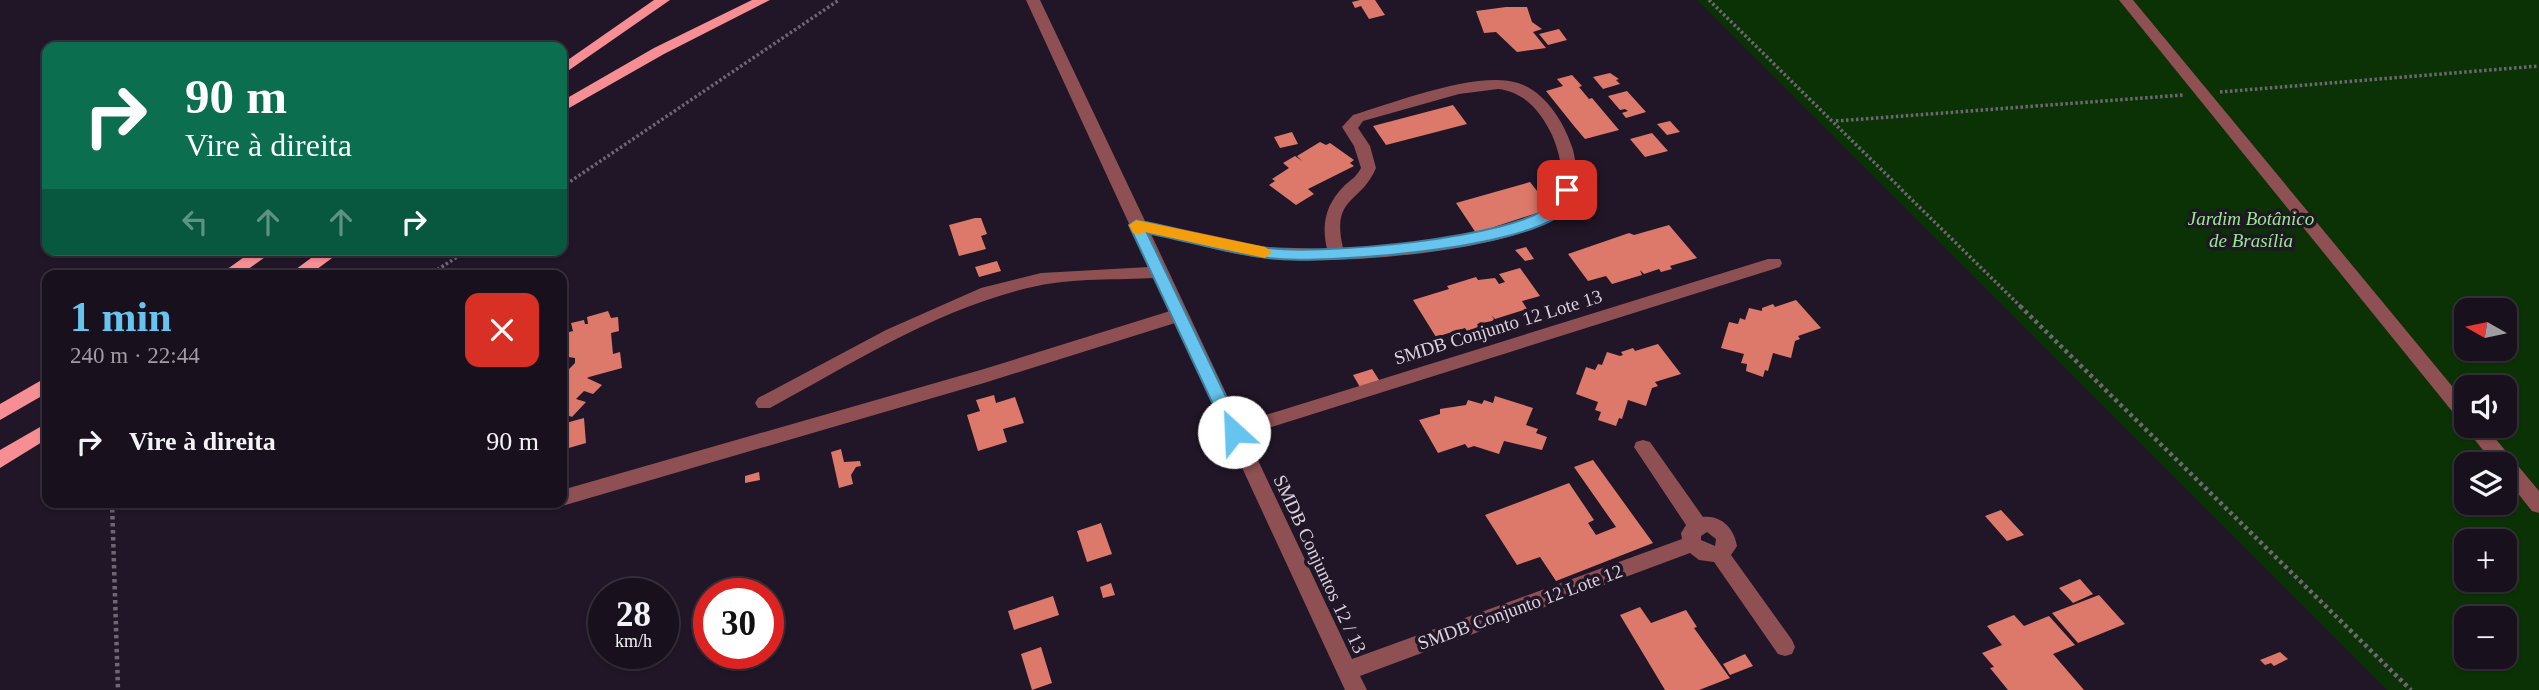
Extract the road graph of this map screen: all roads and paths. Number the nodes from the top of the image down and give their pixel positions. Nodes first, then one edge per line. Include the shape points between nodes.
1 (663, 0) edge
2 (764, 0) edge
3 (839, 0) edge
4 (1033, 0) edge
5 (1709, 0) edge
6 (2126, 0) edge
7 (567, 67) edge
8 (567, 104) edge
9 (567, 184) edge
10 (1136, 225) junction
11 (1336, 254) junction
12 (257, 256) edge
13 (326, 256) edge
14 (459, 256) edge
15 (1774, 263) dead end
16 (235, 270) edge
17 (304, 270) edge
18 (437, 270) edge
19 (1159, 272) junction
20 (1180, 316) junction
21 (42, 387) edge
22 (2454, 401) edge
23 (764, 403) dead end
24 (0, 413) edge
25 (1234, 432) junction
26 (42, 433) edge
27 (2484, 438) edge
28 (1643, 447) dead end
29 (0, 460) edge
30 (567, 497) edge
31 (2539, 505) edge
32 (112, 508) edge
33 (1695, 535) junction
34 (1719, 554) junction
35 (1785, 647) dead end
36 (1347, 671) junction
37 (118, 690) edge
38 (1356, 690) edge
39 (2411, 690) edge

1 - 7 main road
2 - 8 main road via 659,51
3 - 9 path
4 - 10 street, SMDB Conjuntos 12 / 13
5 - 39 path
6 - 22 street
10 - 11 street via 1267,253
10 - 19 street, SMDB Conjuntos 12 / 13
11 - 11 street via 1491,236 1531,224 1559,208 1570,169 1564,146 1536,100 1515,86 1490,84 1359,118 1350,127 1369,166 1364,180 1334,211
12 - 16 main road
13 - 17 main road
14 - 18 path
15 - 25 street, SMDB Conjunto 12 Lote 13
19 - 20 street, SMDB Conjuntos 12 / 13
19 - 23 street via 1041,279 987,292 892,335
20 - 25 street, SMDB Conjuntos 12 / 13
20 - 30 street
21 - 24 main road
25 - 36 street, SMDB Conjuntos 12 / 13
26 - 29 main road
27 - 31 street
28 - 33 street
32 - 37 path
33 - 34 street via 1706,554
33 - 34 street via 1713,526 1724,533 1727,546
33 - 36 street, SMDB Conjunto 12 Lote 12
34 - 35 street
36 - 38 street, SMDB Conjuntos 12 / 13

